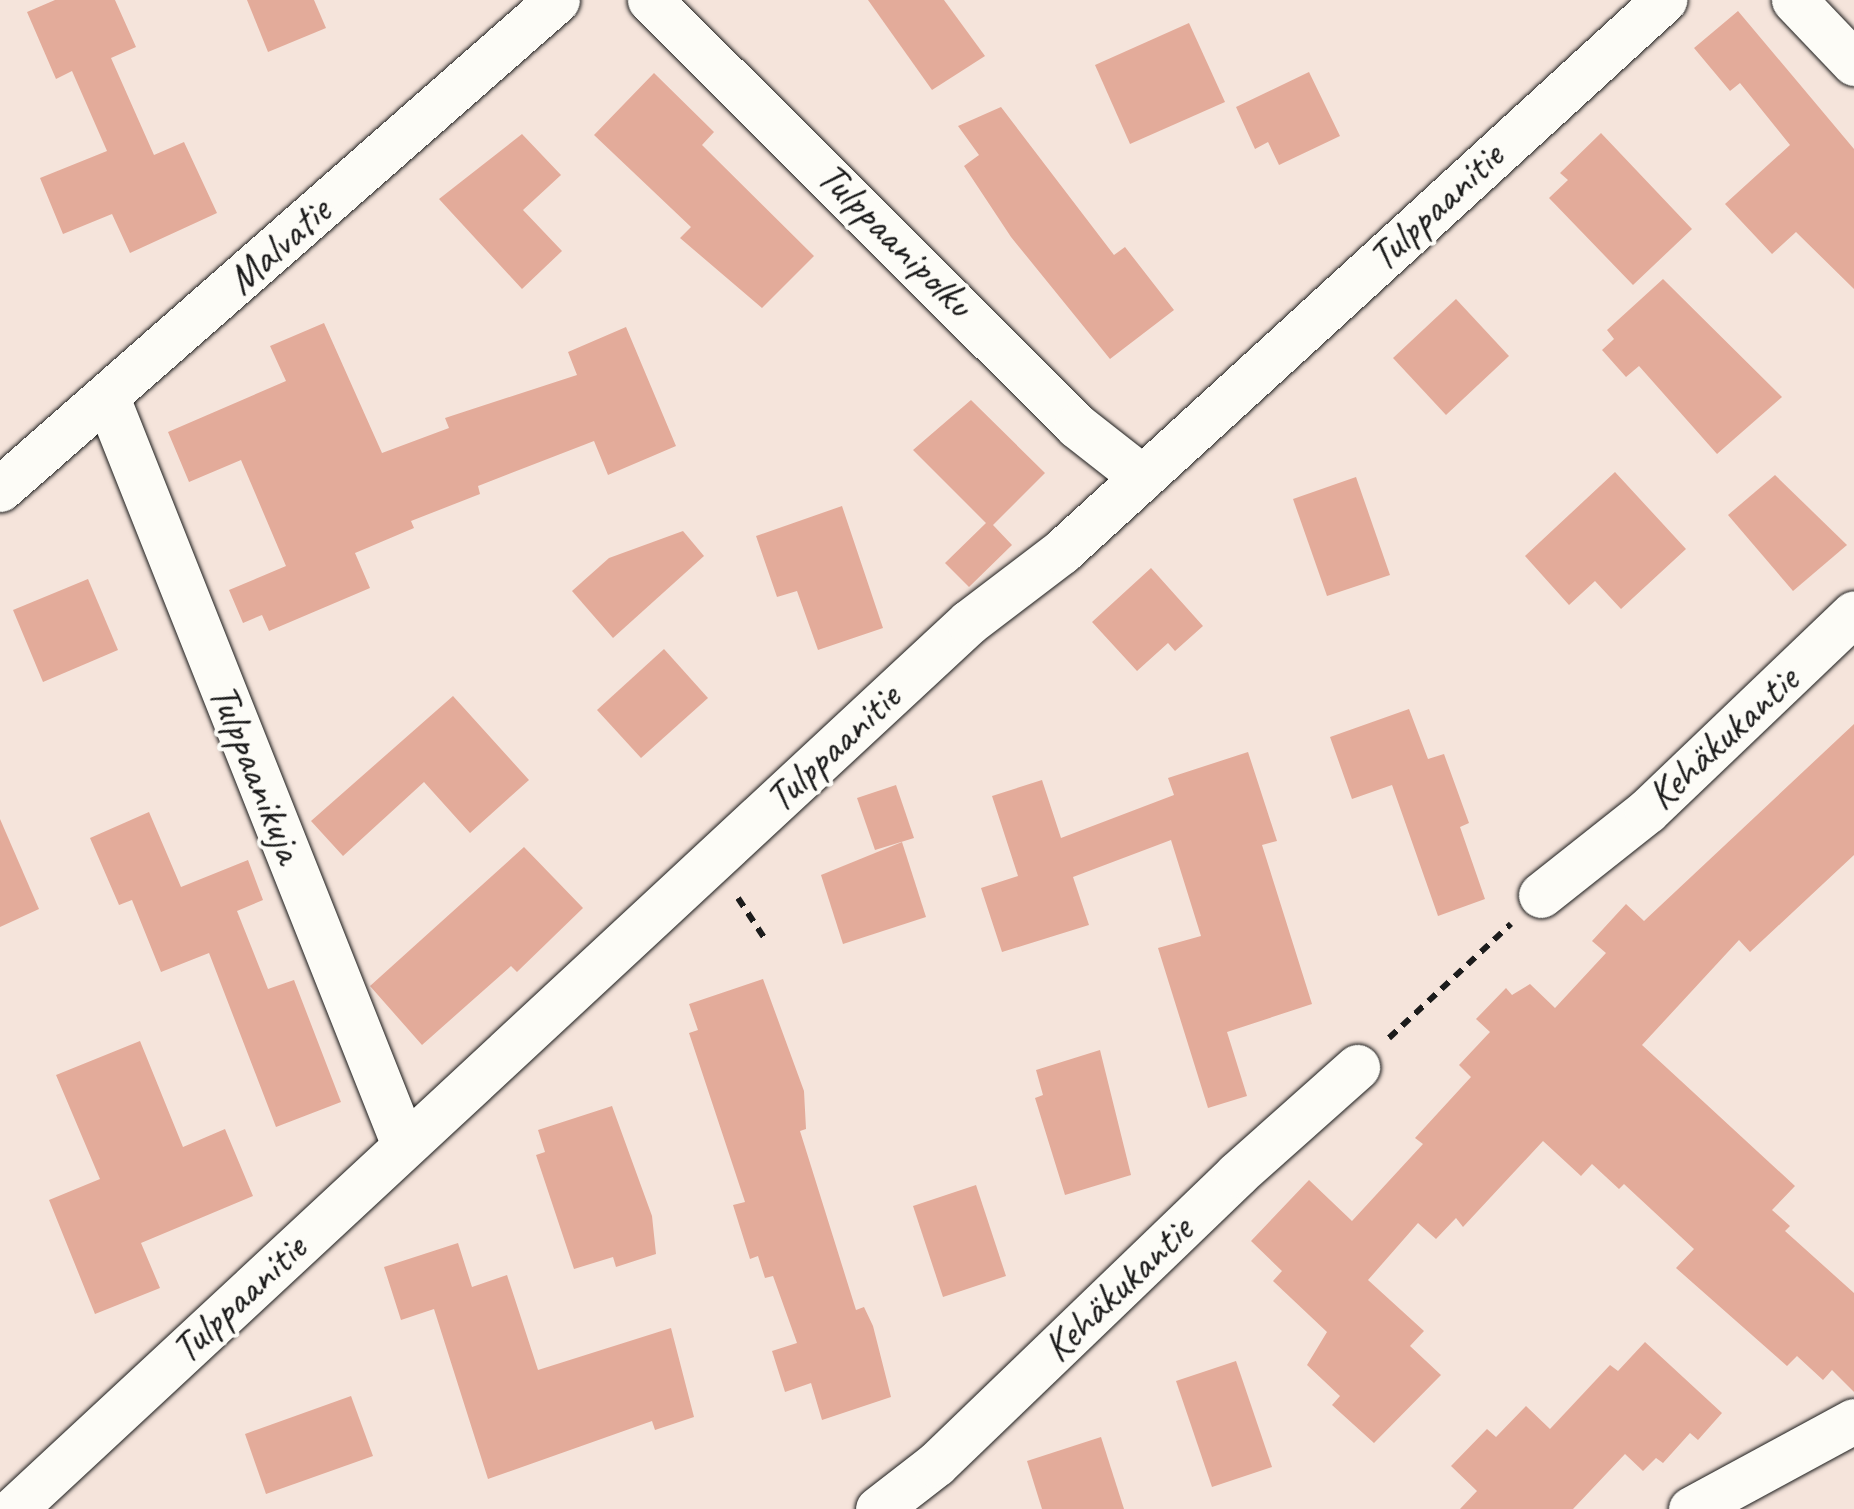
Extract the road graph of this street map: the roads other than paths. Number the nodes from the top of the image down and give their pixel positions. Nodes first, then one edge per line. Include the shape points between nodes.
1 (558, 0) edge
2 (650, 0) edge
3 (1664, 0) edge
4 (1794, 0) edge
5 (1854, 63) edge
6 (108, 400) junction
7 (1142, 477) junction
8 (0, 490) edge
9 (1854, 613) edge
10 (1541, 896) road end
11 (1358, 1067) road end
12 (404, 1145) junction
13 (1854, 1421) edge
14 (14, 1509) edge
15 (878, 1509) edge
16 (1691, 1509) edge

1 - 6 street, Malvatie
2 - 7 street, Tulppaanipolku via 1077,426
3 - 7 street, Tulppaanitie
4 - 5 street
6 - 8 street, Malvatie
6 - 12 street, Tulppaanikuja
7 - 12 street, Tulppaanitie via 1061,552 969,622
9 - 10 street, Kehäkukantie via 1647,811
11 - 15 street, Kehäkukantie via 936,1464
12 - 14 street, Tulppaanitie
13 - 16 street

